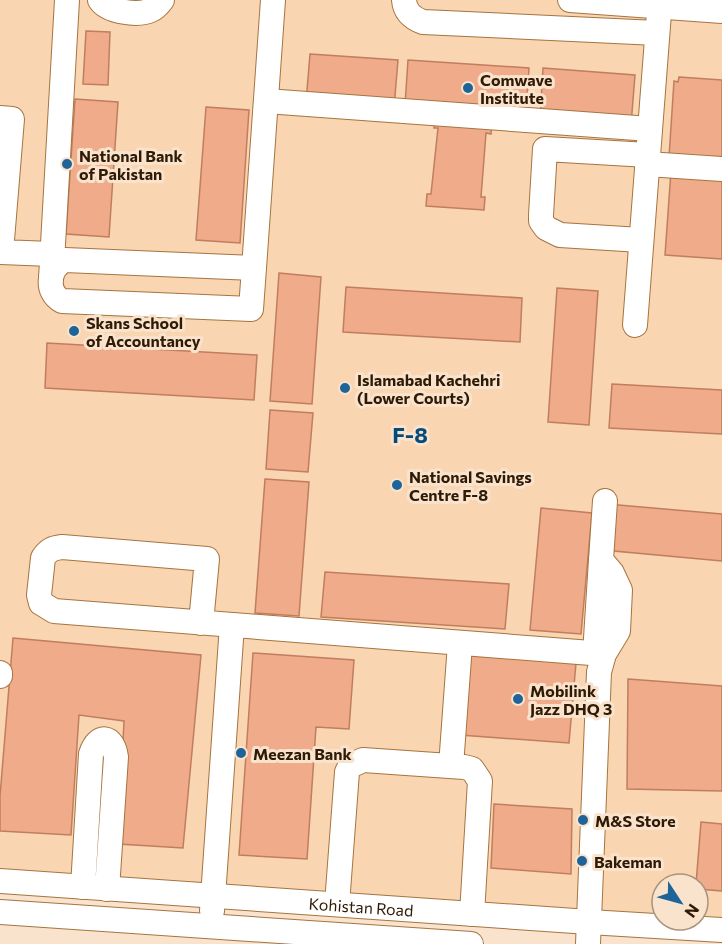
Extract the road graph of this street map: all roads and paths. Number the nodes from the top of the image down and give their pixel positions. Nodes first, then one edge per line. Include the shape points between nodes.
1 (67, 0) edge
2 (100, 0) edge
3 (162, 0) edge
4 (273, 0) edge
5 (404, 0) edge
6 (570, 0) edge
7 (660, 3) edge
8 (722, 11) edge
9 (657, 33) junction
10 (266, 101) junction
11 (0, 118) edge
12 (650, 129) junction
13 (648, 160) junction
14 (722, 169) edge
15 (641, 240) junction
16 (51, 254) junction
17 (254, 268) junction
18 (51, 280) junction
19 (635, 326) dead end
20 (605, 501) dead end
21 (601, 560) junction
22 (201, 623) junction
23 (232, 625) junction
24 (460, 644) junction
25 (599, 654) junction
26 (451, 766) junction
27 (0, 881) edge
28 (83, 887) junction
29 (107, 889) junction
30 (213, 896) junction
31 (287, 900) junction
32 (337, 904) junction
33 (0, 912) edge
34 (471, 914) junction
35 (211, 925) junction
36 (722, 930) edge
37 (588, 933) edge
38 (283, 937) edge
39 (471, 944) edge

1 - 16 street
2 - 3 street via 109,9 144,12
4 - 10 street
5 - 9 street via 410,15 423,22
6 - 7 street
7 - 8 street
7 - 9 street
9 - 12 street
10 - 12 street
10 - 17 street
11 - 16 street via 12,119 1,252
12 - 13 street
13 - 14 street
13 - 15 street
13 - 15 street via 545,149 541,221 546,228 562,235
15 - 19 street
16 - 18 street
17 - 18 street via 65,260 52,270
17 - 18 street via 251,309 63,301 51,290
20 - 21 street
21 - 25 street
21 - 25 street via 620,591 618,631
22 - 22 street via 48,609 39,596 43,558 53,548 62,547 207,559
22 - 23 street
23 - 24 street
23 - 30 street
24 - 25 street
24 - 26 street
25 - 37 street
26 - 32 street via 363,760 350,766
26 - 34 street via 472,769 480,781
27 - 28 street, Kohistan Road
28 - 29 street, Kohistan Road
28 - 29 street via 91,754 98,741 104,739 115,747 116,757
29 - 30 street, Kohistan Road
30 - 31 street, Kohistan Road
30 - 35 street
31 - 32 street, Kohistan Road
31 - 38 street
32 - 34 street, Kohistan Road
33 - 35 street, Kohistan Road
34 - 37 street, Kohistan Road
35 - 38 street, Kohistan Road
36 - 37 street, Kohistan Road
38 - 39 street, Kohistan Road

